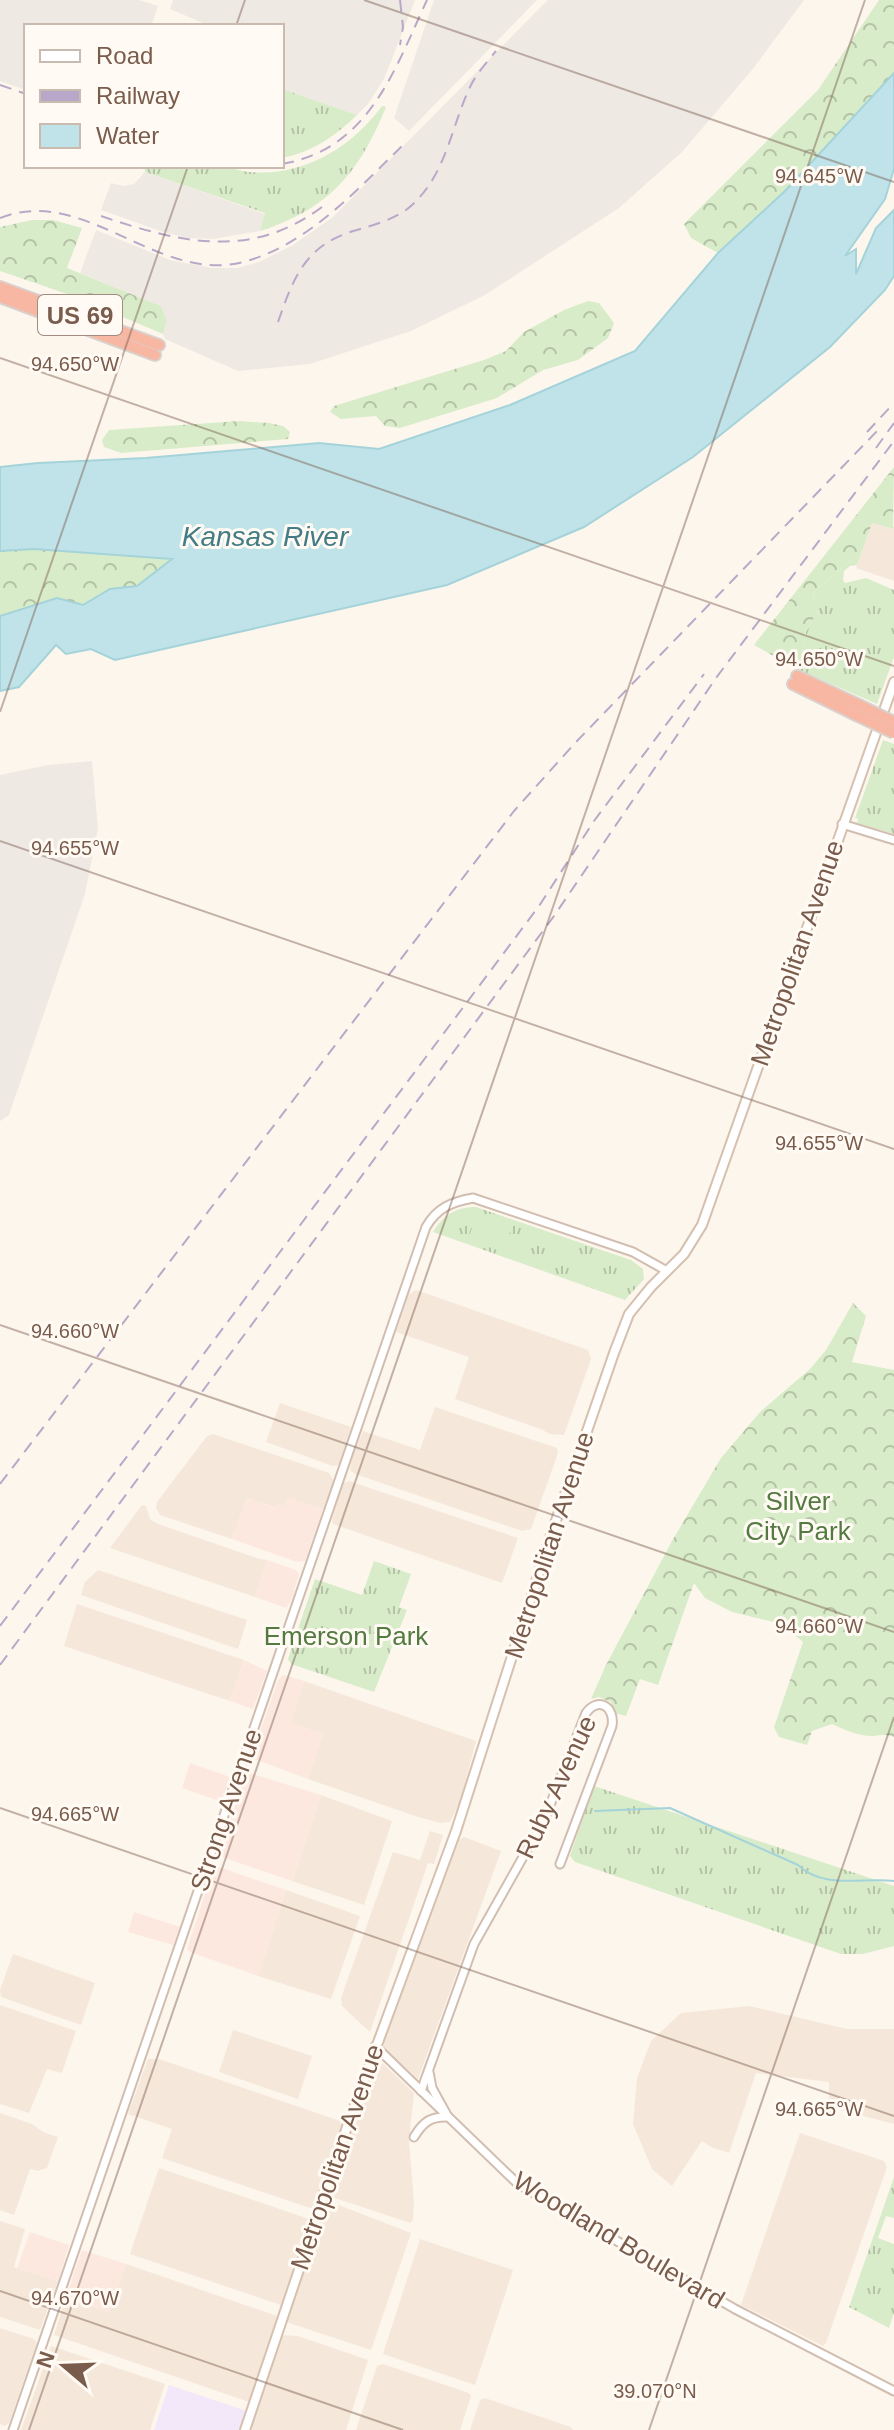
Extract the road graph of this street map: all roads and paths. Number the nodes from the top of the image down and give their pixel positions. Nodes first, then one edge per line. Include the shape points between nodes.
1 (0, 287) edge
2 (0, 297) edge
3 (795, 680) dead end
4 (894, 682) edge
5 (857, 710) junction
6 (894, 722) edge
7 (894, 733) edge
8 (842, 824) junction
9 (894, 840) edge
10 (667, 1271) junction
11 (560, 1864) dead end
12 (375, 2046) junction
13 (429, 2069) junction
14 (421, 2091) junction
15 (448, 2117) junction
16 (414, 2137) dead end
17 (894, 2391) edge
18 (13, 2430) edge
19 (245, 2430) edge

1 - 2 highway, US 69 via 157,350
3 - 5 highway
4 - 8 main road, Metropolitan Avenue
5 - 6 highway, bridge
5 - 7 highway, bridge
8 - 9 street
8 - 10 main road, Metropolitan Avenue via 702,1225
10 - 12 main road, Metropolitan Avenue via 629,1314 614,1353 456,1831
10 - 18 street, Strong Avenue via 620,1247 473,1198 455,1201 432,1216
11 - 13 street, Ruby Avenue via 612,1726 606,1705 598,1703 586,1713 545,1818 474,1944
12 - 14 street, Woodland Boulevard
12 - 19 main road, Metropolitan Avenue
13 - 14 street, Ruby Avenue
13 - 15 street via 432,2088
14 - 15 street, Woodland Boulevard
15 - 16 street via 424,2122
15 - 17 street, Woodland Boulevard via 518,2184 735,2309

